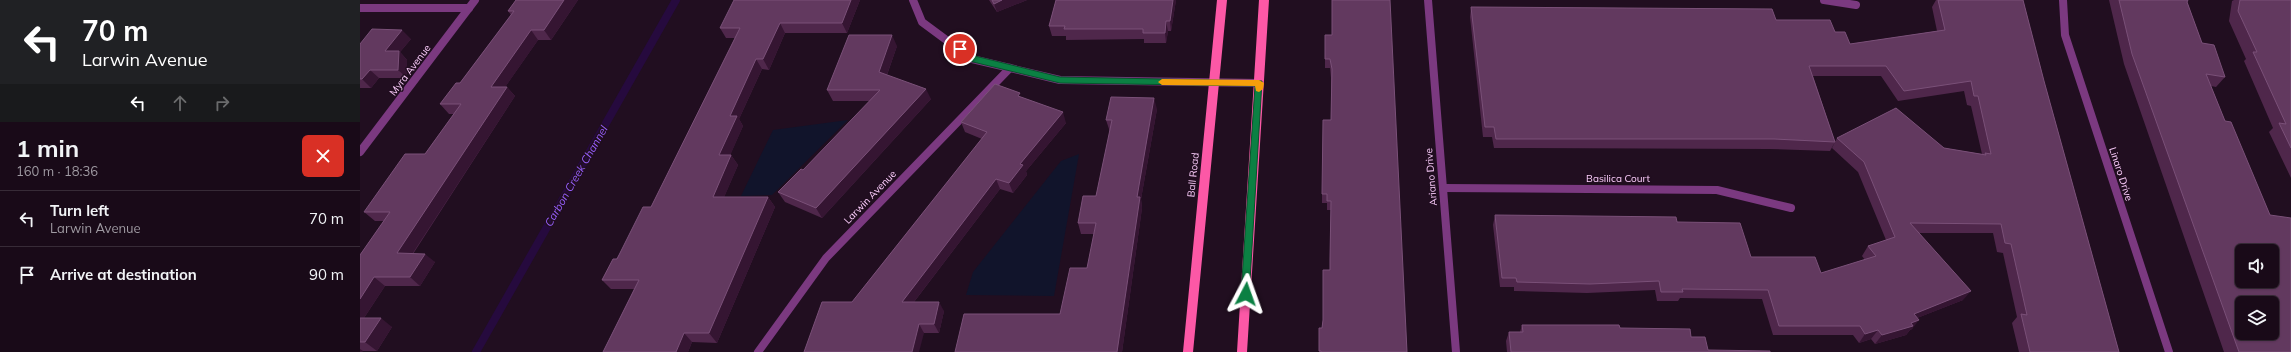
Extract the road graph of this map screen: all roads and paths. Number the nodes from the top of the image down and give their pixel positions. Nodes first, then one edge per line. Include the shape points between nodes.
1 (475, 0) edge
2 (913, 0) edge
3 (1222, 0) edge
4 (1264, 0) edge
5 (1428, 0) edge
6 (1824, 0) edge
7 (2063, 0) edge
8 (1856, 6) dead end
9 (360, 8) edge
10 (469, 8) junction
11 (1010, 68) junction
12 (1214, 83) junction
13 (1259, 83) junction
14 (360, 152) edge
15 (1443, 188) junction
16 (1791, 208) dead end
17 (758, 352) edge
18 (1188, 352) edge
19 (1242, 352) edge
20 (1456, 352) edge
21 (2169, 352) edge

1 - 10 street, Myra Avenue
2 - 11 street via 922,22 972,59
3 - 12 main road, Ball Road
4 - 13 main road
5 - 15 street, Ariano Drive
6 - 8 street
7 - 21 street, Linaro Drive via 2065,35
9 - 10 street
10 - 14 street, Myra Avenue
11 - 12 street via 1060,80
11 - 17 street, Larwin Avenue via 826,258
12 - 13 street
12 - 18 main road, Ball Road
13 - 19 main road
15 - 16 street, Basilica Court via 1717,190
15 - 20 street, Ariano Drive

